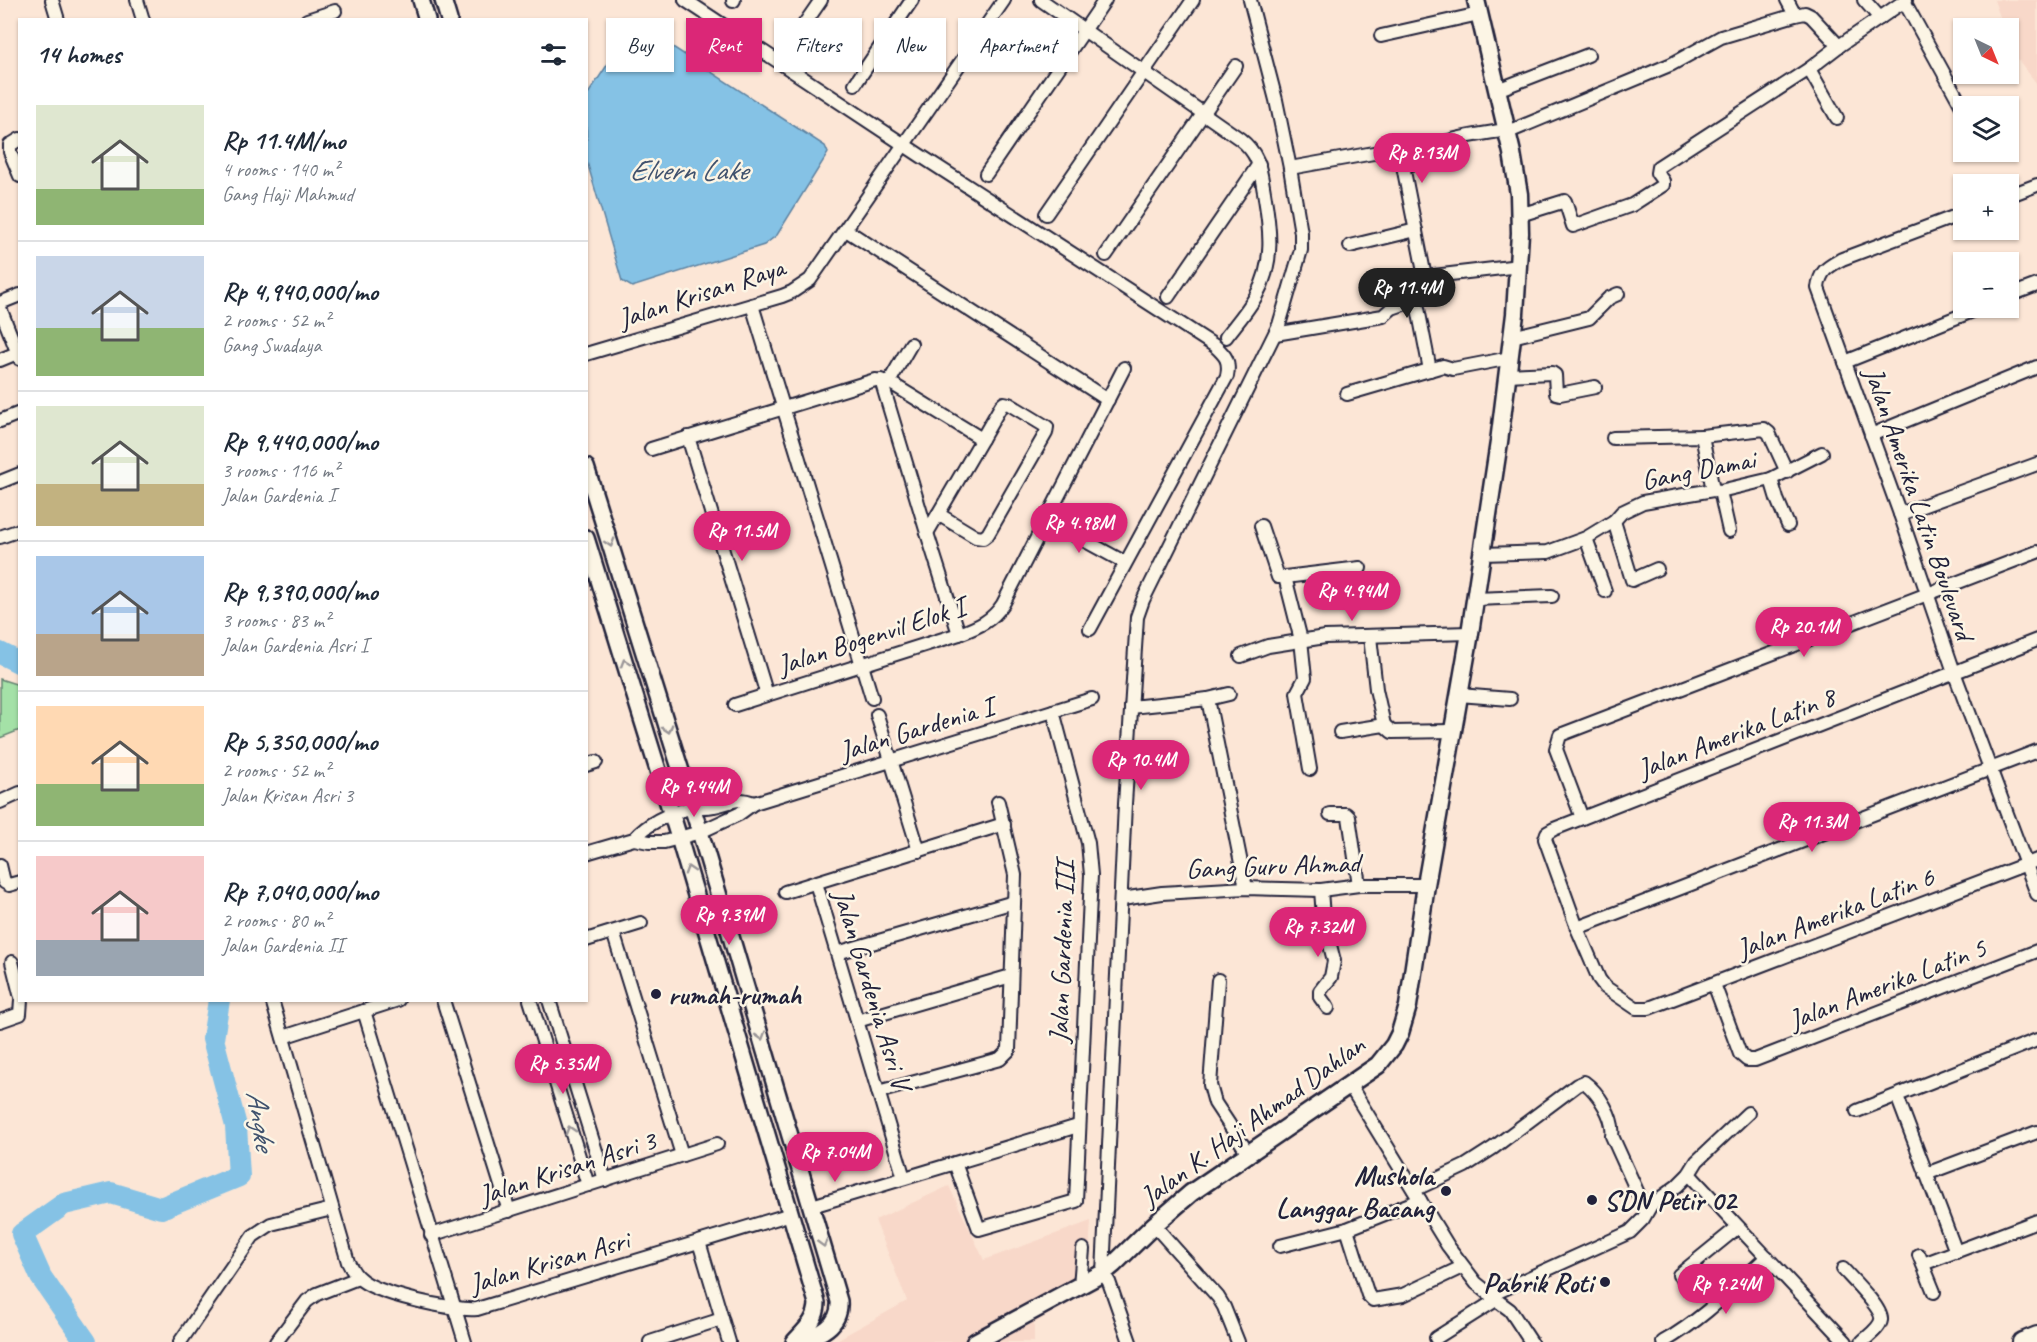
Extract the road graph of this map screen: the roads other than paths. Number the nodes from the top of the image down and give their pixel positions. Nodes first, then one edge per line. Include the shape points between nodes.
1 (52, 0) edge
2 (137, 0) edge
3 (421, 0) edge
4 (443, 0) edge
5 (685, 0) edge
6 (821, 0) edge
7 (912, 0) edge
8 (1004, 0) edge
9 (1041, 0) edge
10 (1105, 0) edge
11 (1193, 0) edge
12 (1250, 0) edge
13 (1787, 0) edge
14 (1864, 0) edge
15 (1905, 1) edge
16 (1477, 7) edge
17 (335, 10) edge
18 (1795, 15) junction
19 (57, 18) edge
20 (142, 18) edge
21 (313, 18) edge
22 (426, 18) edge
23 (448, 18) edge
24 (809, 18) edge
25 (1880, 18) junction
26 (1084, 29) junction
27 (1382, 36) dead end
28 (1839, 46) junction
29 (1588, 55) dead end
30 (1236, 66) dead end
31 (1809, 69) junction
32 (1144, 72) junction
33 (855, 84) dead end
34 (1497, 90) junction
35 (1956, 96) edge
36 (1203, 113) junction
37 (1837, 118) dead end
38 (1506, 131) junction
39 (18, 140) edge
40 (905, 145) junction
41 (1259, 164) junction
42 (1403, 166) junction
43 (1290, 168) junction
44 (18, 171) edge
45 (986, 174) dead end
46 (2037, 185) edge
47 (2019, 192) edge
48 (1046, 214) dead end
49 (1520, 215) junction
50 (1953, 217) edge
51 (846, 230) junction
52 (1416, 230) junction
53 (1350, 246) dead end
54 (1106, 255) dead end
55 (1519, 266) junction
56 (1425, 277) junction
57 (2037, 285) edge
58 (2019, 292) edge
59 (1618, 294) dead end
60 (18, 296) edge
61 (1168, 297) dead end
62 (1416, 298) junction
63 (0, 303) edge
64 (752, 305) junction
65 (0, 308) edge
66 (1955, 318) edge
67 (1275, 333) junction
68 (1226, 337) dead end
69 (1512, 337) junction
70 (911, 344) dead end
71 (588, 353) edge
72 (18, 356) edge
73 (0, 360) edge
74 (1845, 362) junction
75 (1509, 367) junction
76 (2037, 367) edge
77 (1124, 368) dead end
78 (1430, 370) junction
79 (885, 381) junction
80 (1594, 387) dead end
81 (1347, 393) dead end
82 (1108, 400) junction
83 (783, 407) junction
84 (18, 414) edge
85 (0, 421) edge
86 (1871, 435) junction
87 (1702, 436) junction
88 (688, 437) junction
89 (1613, 438) dead end
90 (982, 439) junction
91 (651, 449) dead end
92 (1822, 453) dead end
93 (2037, 464) edge
94 (588, 472) edge
95 (1787, 472) junction
96 (18, 475) edge
97 (1771, 479) junction
98 (0, 482) edge
99 (1717, 491) junction
100 (1900, 513) junction
101 (938, 514) junction
102 (1047, 520) junction
103 (1614, 521) junction
104 (1788, 525) dead end
105 (1261, 526) dead end
106 (18, 531) edge
107 (1729, 531) dead end
108 (927, 533) junction
109 (0, 537) edge
110 (1586, 538) junction
111 (588, 544) edge
112 (2037, 552) edge
113 (1482, 554) junction
114 (1125, 562) junction
115 (1360, 568) dead end
116 (1657, 569) dead end
117 (1285, 578) junction
118 (1605, 591) dead end
119 (1928, 594) junction
120 (1552, 596) dead end
121 (1475, 599) junction
122 (1090, 629) dead end
123 (1470, 633) junction
124 (959, 634) junction
125 (1370, 637) junction
126 (1301, 639) junction
127 (2037, 640) edge
128 (1241, 656) dead end
129 (862, 665) junction
130 (1954, 672) junction
131 (1229, 694) dead end
132 (767, 695) junction
133 (1459, 695) junction
134 (872, 698) dead end
135 (1092, 699) dead end
136 (1208, 699) junction
137 (1510, 699) dead end
138 (735, 705) dead end
139 (1131, 706) junction
140 (1053, 711) junction
141 (877, 715) dead end
142 (1384, 725) junction
143 (1452, 731) junction
144 (1340, 732) dead end
145 (2037, 751) edge
146 (892, 761) junction
147 (1310, 768) dead end
148 (1989, 769) junction
149 (18, 794) edge
150 (0, 802) edge
151 (998, 802) dead end
152 (754, 803) junction
153 (714, 806) junction
154 (692, 807) junction
155 (672, 814) junction
156 (1330, 814) dead end
157 (1582, 818) junction
158 (719, 822) junction
159 (1004, 824) junction
160 (700, 832) junction
161 (679, 838) junction
162 (634, 839) junction
163 (919, 851) junction
164 (588, 852) edge
165 (2031, 862) edge
166 (0, 866) edge
167 (18, 883) edge
168 (816, 883) junction
169 (1359, 885) junction
170 (1426, 885) junction
171 (1246, 888) junction
172 (1321, 890) junction
173 (785, 892) dead end
174 (2037, 894) edge
175 (1122, 899) junction
176 (1014, 902) junction
177 (641, 923) dead end
178 (1577, 928) junction
179 (613, 932) junction
180 (588, 939) edge
181 (2037, 951) edge
182 (837, 953) junction
183 (11, 962) edge
184 (1011, 976) junction
185 (1218, 980) dead end
186 (1714, 984) junction
187 (18, 987) edge
188 (21, 1002) edge
189 (273, 1002) edge
190 (392, 1002) edge
191 (444, 1002) edge
192 (531, 1002) edge
193 (550, 1002) edge
194 (1328, 1008) dead end
195 (364, 1011) junction
196 (0, 1021) edge
197 (857, 1021) junction
198 (283, 1037) junction
199 (2037, 1040) edge
200 (1350, 1086) junction
201 (878, 1092) junction
202 (1897, 1096) junction
203 (1857, 1112) dead end
204 (1748, 1113) dead end
205 (1078, 1126) junction
206 (2037, 1132) edge
207 (717, 1144) dead end
208 (1248, 1153) junction
209 (682, 1155) junction
210 (955, 1163) junction
211 (1689, 1174) junction
212 (1926, 1174) junction
213 (904, 1178) junction
214 (605, 1180) junction
215 (588, 1185) junction
216 (1417, 1195) junction
217 (811, 1205) junction
218 (332, 1209) junction
219 (509, 1210) junction
220 (1646, 1211) junction
221 (791, 1213) junction
222 (2037, 1221) edge
223 (1154, 1225) junction
224 (1738, 1227) junction
225 (1347, 1229) junction
226 (431, 1235) junction
227 (699, 1242) junction
228 (1280, 1246) dead end
229 (1083, 1249) dead end
230 (1956, 1252) junction
231 (1767, 1257) junction
232 (1462, 1267) junction
233 (1843, 1269) dead end
234 (1679, 1275) dead end
235 (358, 1278) junction
236 (1093, 1279) junction
237 (1934, 1292) dead end
238 (1493, 1297) junction
239 (454, 1309) junction
240 (722, 1319) junction
241 (2037, 1336) edge
242 (1436, 1338) dead end
243 (1668, 1341) edge
244 (180, 1342) edge
245 (276, 1342) edge
246 (465, 1342) edge
247 (650, 1342) edge
248 (729, 1342) edge
249 (794, 1342) edge
250 (799, 1342) edge
251 (975, 1342) edge
252 (1130, 1342) edge
253 (1238, 1342) edge
254 (1531, 1342) edge
255 (1846, 1342) edge
256 (1862, 1342) edge
257 (2022, 1342) edge

1 - 19 street
2 - 20 street
3 - 22 street
4 - 23 street
5 - 40 street
6 - 24 street
7 - 33 street
8 - 40 street, Jalan Krisan Raya
9 - 26 street
10 - 26 street
11 - 32 street
12 - 43 street
13 - 18 street
14 - 25 street
15 - 25 street
15 - 35 street
16 - 27 street
16 - 34 main road, Jalan K. Haji Ahmad Dahlan
17 - 21 street
18 - 28 street via 1811,16
18 - 38 street via 1721,38 1672,64
25 - 28 street
26 - 32 street
26 - 45 street
28 - 31 street
29 - 34 street
30 - 36 street
31 - 37 street
31 - 49 street via 1658,167 1664,185 1632,205 1573,226 1565,201
32 - 36 street
32 - 48 street
34 - 38 main road, Jalan K. Haji Ahmad Dahlan
36 - 41 street via 1250,147
36 - 54 street
38 - 42 street via 1440,144 1430,148 1425,161
38 - 49 main road, Jalan K. Haji Ahmad Dahlan
39 - 44 street via 10,146 10,152
40 - 51 street, Jalan Krisan Raya
40 - 114 street via 1226,356 1227,376
41 - 61 street
41 - 68 street via 1269,222 1269,255 1255,297
42 - 43 street via 1396,149
42 - 52 street
43 - 67 street via 1301,242
46 - 47 street
49 - 55 main road, Jalan K. Haji Ahmad Dahlan
50 - 74 street, Jalan Amerika Latin Boulevard via 1842,258 1820,276 1822,302
51 - 64 street, Jalan Krisan Raya via 801,286
51 - 82 street
52 - 53 street
52 - 56 street
55 - 56 street
55 - 69 main road, Jalan K. Haji Ahmad Dahlan
56 - 62 street via 1411,282
57 - 58 street
59 - 69 street via 1590,318
60 - 63 street
62 - 67 street via 1383,316
62 - 78 street
64 - 71 street, Jalan Krisan Raya
64 - 83 street
65 - 72 street
66 - 74 street
67 - 139 street via 1139,608
69 - 75 main road, Jalan K. Haji Ahmad Dahlan
70 - 79 street
72 - 73 street
74 - 86 street, Jalan Amerika Latin Boulevard
75 - 78 street via 1446,366
75 - 80 street via 1552,373 1556,393 1560,394
75 - 113 main road, Jalan K. Haji Ahmad Dahlan
76 - 86 street
77 - 82 street, Jalan Bogenvil Elok I
78 - 81 street
79 - 83 street via 875,380
79 - 90 street
79 - 108 street
82 - 102 street, Jalan Bogenvil Elok I
83 - 88 street
83 - 129 street
84 - 85 street
86 - 100 street, Jalan Amerika Latin Boulevard
87 - 89 street
87 - 95 street via 1764,429
87 - 99 street
88 - 91 street
88 - 132 street
90 - 101 street
90 - 101 street via 1004,403 1047,427 983,538
92 - 95 street, Gang Damai
93 - 100 street
94 -> 154 street
95 - 97 street, Gang Damai
96 - 98 street
97 - 99 street, Gang Damai
97 - 104 street
99 - 103 street, Gang Damai via 1643,502 1622,512
99 - 107 street
100 - 119 street, Jalan Amerika Latin Boulevard
101 - 108 street
102 - 114 street
102 - 124 street, Jalan Bogenvil Elok I via 997,613 984,624
103 - 110 street, Gang Damai
103 - 116 street via 1632,579
105 - 117 street via 1277,575
106 - 109 street
108 - 124 street
110 - 113 street, Gang Damai via 1548,552
110 - 118 street
155 -> 111 street
112 - 119 street
113 - 121 main road, Jalan K. Haji Ahmad Dahlan
114 - 122 street
115 - 117 street
117 - 126 street
119 - 130 street, Jalan Amerika Latin Boulevard
119 - 157 street via 1560,735 1556,749
120 - 121 street
121 - 123 main road, Jalan K. Haji Ahmad Dahlan
123 - 125 street
123 - 133 main road, Jalan K. Haji Ahmad Dahlan
124 - 129 street, Jalan Bogenvil Elok I
125 - 126 street
125 - 142 street
126 - 128 street
126 - 147 street via 1305,678 1297,693
127 - 130 street, Jalan Amerika Latin 8
129 - 132 street, Jalan Bogenvil Elok I
129 - 134 street
130 - 148 street, Jalan Amerika Latin Boulevard
130 - 157 street, Jalan Amerika Latin 8
131 - 136 street
132 - 138 street, Jalan Bogenvil Elok I
133 - 137 street
133 - 143 main road, Jalan K. Haji Ahmad Dahlan
135 - 140 street, Jalan Gardenia I
136 - 139 street
136 - 171 street
139 - 175 street
140 - 146 street, Jalan Gardenia I
140 - 205 street, Jalan Gardenia III via 1088,843 1091,875
141 - 146 street
142 - 143 street via 1392,732
142 - 144 street
143 - 170 main road, Jalan K. Haji Ahmad Dahlan
145 - 148 street
146 - 152 street, Jalan Gardenia I
146 - 163 street
148 - 165 street, Jalan Amerika Latin Boulevard
148 - 178 street
149 - 150 street
151 - 159 street
152 - 153 street, Jalan Gardenia I via 736,799
152 - 158 street, Jalan Gardenia I
153 - 154 street, Jalan Gardenia I
153 - 158 street
154 - 155 street, Jalan Gardenia I
154 - 160 street
155 - 161 street
155 - 162 street, Jalan Gardenia I via 645,827
156 - 169 street via 1346,814 1349,818
157 - 178 street, Jalan Amerika Latin 8 via 1554,829 1545,839
158 - 160 street, Jalan Gardenia I
159 - 163 street
159 - 176 street via 1015,875
160 - 161 street, Jalan Gardenia I
160 -> 217 street
161 - 162 street, Jalan Gardenia I via 664,842
221 -> 161 street
162 - 164 street
163 - 168 street
165 - 174 street, Jalan Amerika Latin Boulevard
165 - 186 street, Jalan Amerika Latin 6
166 - 167 street via 4,882
168 - 173 street
168 - 182 street, Jalan Gardenia Asri V
169 - 170 street, Gang Guru Ahmad
169 - 172 street, Gang Guru Ahmad
170 - 200 main road, Jalan K. Haji Ahmad Dahlan via 1408,1006 1400,1033 1387,1056
171 - 172 street, Gang Guru Ahmad
171 - 175 street, Gang Guru Ahmad
172 - 194 street via 1334,961 1331,977 1320,991
175 - 236 street
176 - 182 street
176 - 184 street
177 - 179 street
178 - 186 street, Jalan Amerika Latin 6 via 1599,979 1636,1008 1649,1008
179 - 180 street
179 - 209 street
181 - 186 street, Jalan Amerika Latin 5 via 1755,1060 1747,1060 1740,1053
182 - 197 street, Jalan Gardenia Asri V
183 - 187 street
184 - 197 street
184 - 201 street via 1010,1050 1006,1055
185 - 208 street via 1210,1085 1215,1103
188 - 196 street via 21,1014
189 - 198 street
190 - 195 street
191 - 219 street
215 -> 192 street
193 - 214 street
195 - 198 street
195 - 226 street
197 - 201 street, Jalan Gardenia Asri V
198 - 218 street
199 - 202 street
200 - 208 main road, Jalan K. Haji Ahmad Dahlan
200 - 216 street
201 - 213 street, Jalan Gardenia Asri V
202 - 203 street
202 - 212 street
204 - 211 street via 1697,1161
205 - 210 street
205 - 210 street, Jalan Gardenia III via 1074,1203 979,1229
206 - 212 street
207 - 209 street, Jalan Krisan Asri 3
208 - 223 main road, Jalan K. Haji Ahmad Dahlan
209 - 214 street, Jalan Krisan Asri 3
210 - 213 street
211 - 220 street
211 - 224 street
212 - 230 street
213 - 217 street
214 - 215 street, Jalan Krisan Asri 3
215 - 219 street, Jalan Krisan Asri 3
216 - 220 street via 1493,1148 1584,1082 1611,1120 1612,1136
216 - 225 street
216 - 232 street
217 - 221 street via 810,1222 802,1225
217 - 221 street via 800,1192 792,1195
217 -> 250 street via 840,1309 827,1329
218 - 235 street via 348,1262
218 - 244 street via 271,1224 253,1236
219 - 226 street, Jalan Krisan Asri 3
220 - 238 street via 1630,1232
221 - 227 street, Jalan Krisan Asri
221 - 249 street via 818,1303 816,1316
222 - 230 street
223 - 236 main road, Jalan K. Haji Ahmad Dahlan via 1120,1260
223 - 253 street via 1218,1297
224 - 231 street
224 - 234 street
225 - 228 street
225 - 232 street via 1372,1300 1403,1295
226 - 239 street
227 - 239 street, Jalan Krisan Asri via 477,1309
227 - 240 street
229 - 236 street
230 - 237 street via 1921,1260
231 - 243 street
231 - 255 street
232 - 238 street
233 - 256 street via 1881,1315 1879,1325
235 - 239 street, Jalan Krisan Asri via 375,1288
235 - 245 street via 307,1301
236 - 251 main road, Jalan K. Haji Ahmad Dahlan
236 - 252 street via 1109,1282
238 - 242 street
238 - 254 street via 1510,1310
239 - 246 street
240 - 247 street
240 - 248 street
241 - 257 main road

